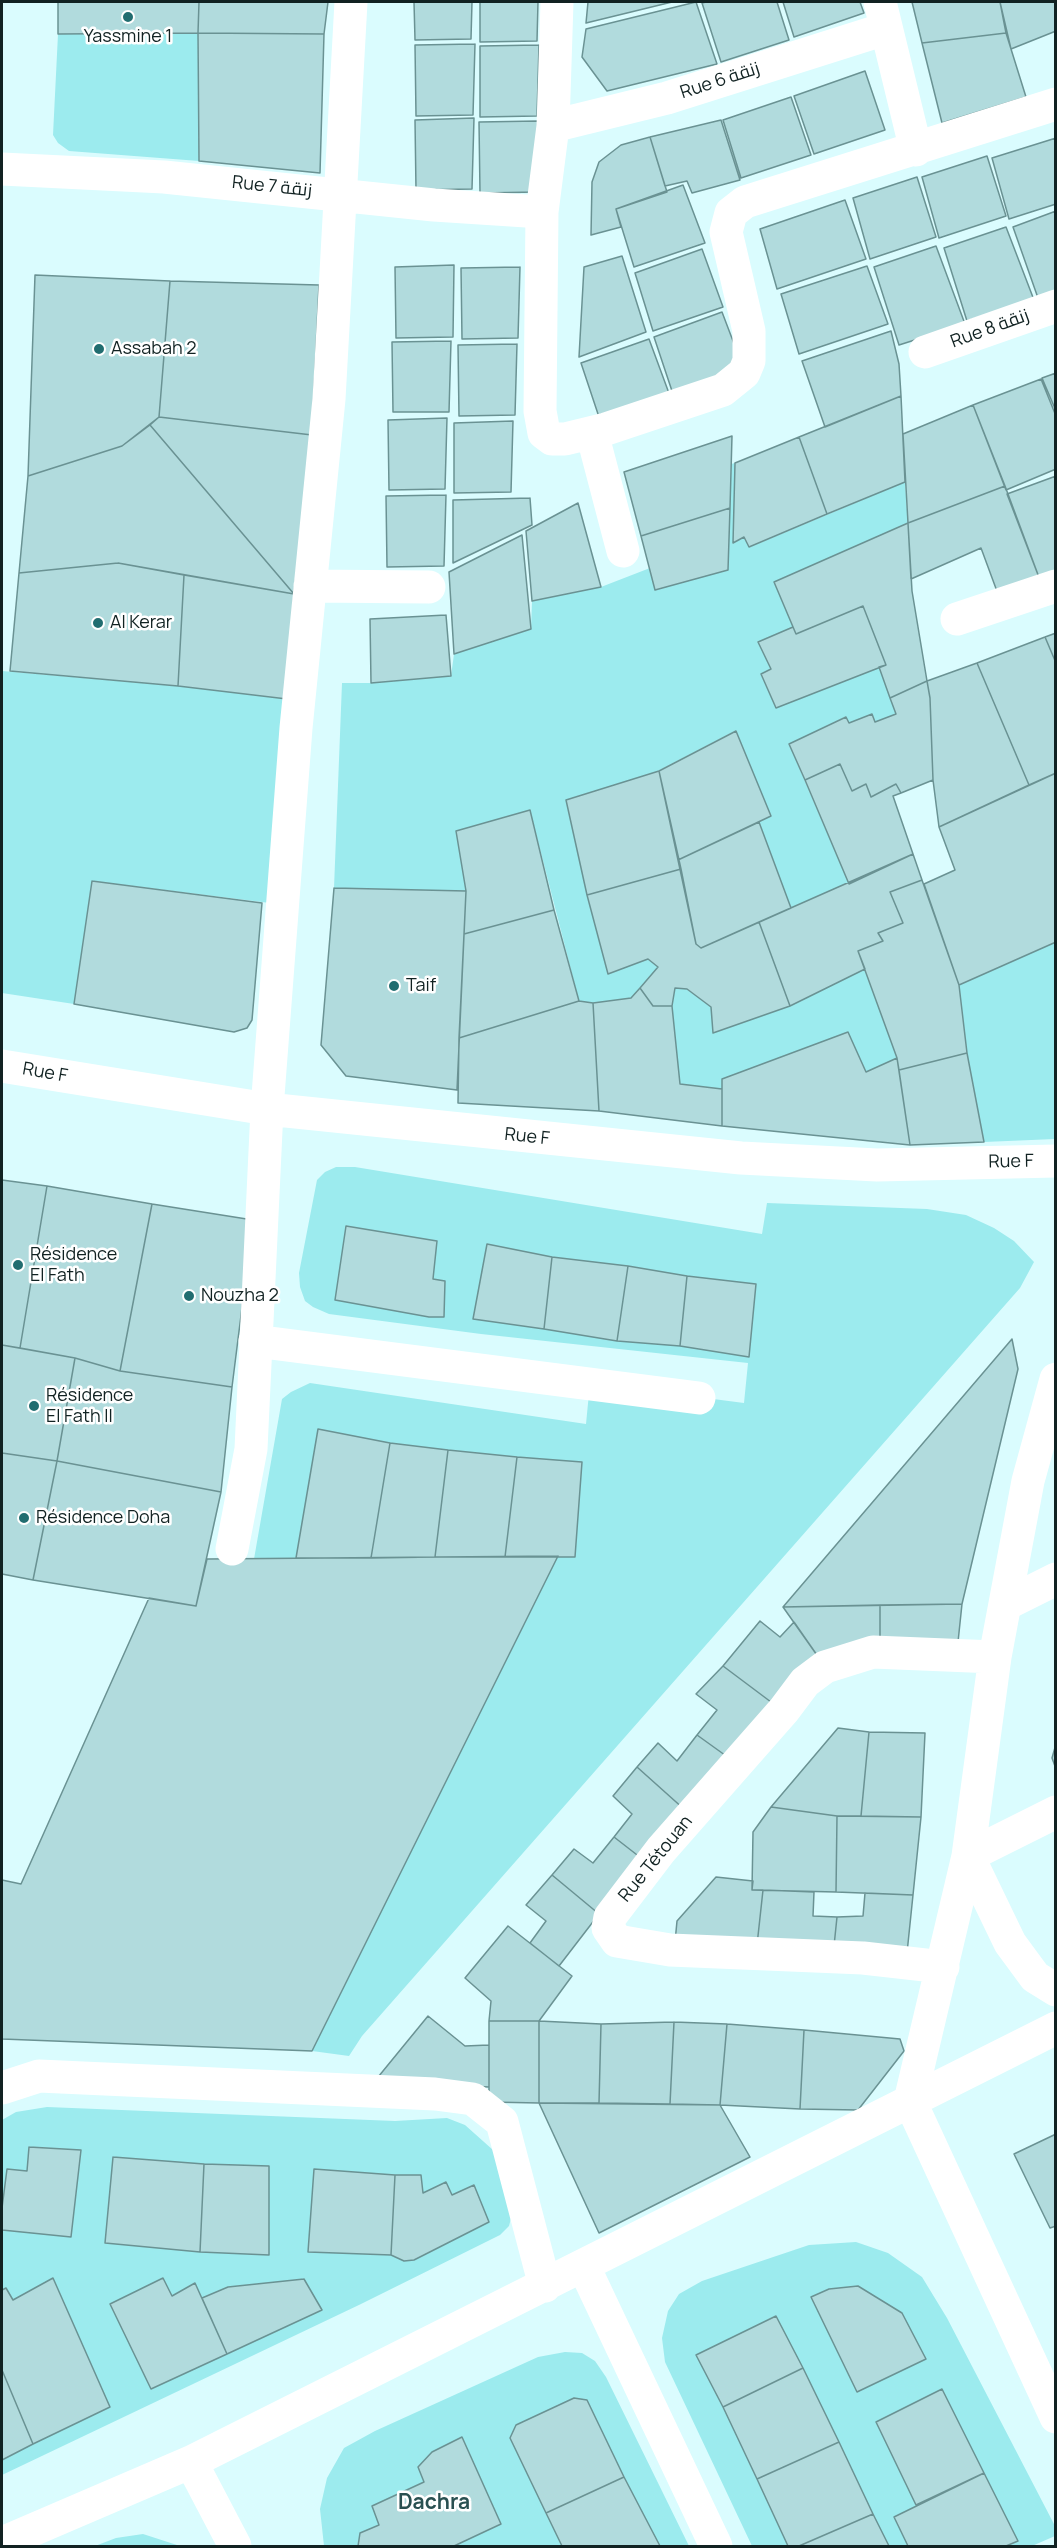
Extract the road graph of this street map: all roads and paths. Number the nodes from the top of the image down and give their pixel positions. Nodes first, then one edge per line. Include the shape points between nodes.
1 (351, 2) edge
2 (557, 2) edge
3 (883, 15) edge
4 (1056, 104) edge
5 (553, 126) junction
6 (916, 150) junction
7 (2, 169) edge
8 (339, 193) junction
9 (542, 212) junction
10 (1056, 306) edge
11 (925, 352) dead end
12 (592, 433) junction
13 (623, 551) dead end
14 (310, 586) junction
15 (1056, 586) edge
16 (429, 587) dead end
17 (957, 619) dead end
18 (2, 1066) edge
19 (267, 1109) junction
20 (1056, 1161) edge
21 (255, 1341) junction
22 (1056, 1379) edge
23 (699, 1398) dead end
24 (232, 1549) dead end
25 (1056, 1579) edge
26 (1006, 1604) junction
27 (995, 1658) junction
28 (1056, 1812) edge
29 (968, 1856) junction
30 (943, 1967) junction
31 (1056, 1990) edge
32 (1056, 2028) edge
33 (2, 2088) edge
34 (910, 2101) junction
35 (584, 2266) junction
36 (545, 2286) junction
37 (1056, 2417) edge
38 (191, 2462) junction
39 (2, 2543) edge
40 (236, 2547) edge
41 (716, 2547) edge

1 - 8 street
2 - 5 street
3 - 5 street, Rue 6 زنقة via 667,98
3 - 6 street
4 - 6 street
5 - 9 street
6 - 12 street via 764,195 731,213 726,232 749,331 749,361 744,374 723,390
7 - 8 street, Rue 7 زنقة via 164,177
8 - 9 street, Rue 7 زنقة via 434,205
8 - 14 street via 329,399
9 - 12 street via 540,421 544,433 552,439
10 - 11 street, Rue 8 زنقة
12 - 13 street
14 - 16 street
14 - 19 street
15 - 17 street
18 - 19 street, Rue F
19 - 20 street, Rue F via 741,1158 878,1165
19 - 21 street
21 - 23 street
21 - 24 street via 251,1449
22 - 26 street via 1028,1481
25 - 26 street
26 - 27 street
27 - 29 street
27 - 30 street, Rue Tétouan via 873,1652 825,1667 806,1682 661,1850 616,1908 608,1928 617,1941 670,1950 863,1958
28 - 29 street
29 - 30 street
29 - 31 street via 1010,1943 1035,1977
30 - 34 street
32 - 34 street
33 - 36 street via 39,2076 473,2099 502,2122
34 - 35 street
34 - 37 street
35 - 36 street
35 - 41 street
36 - 38 street
38 - 39 street
38 - 40 street

